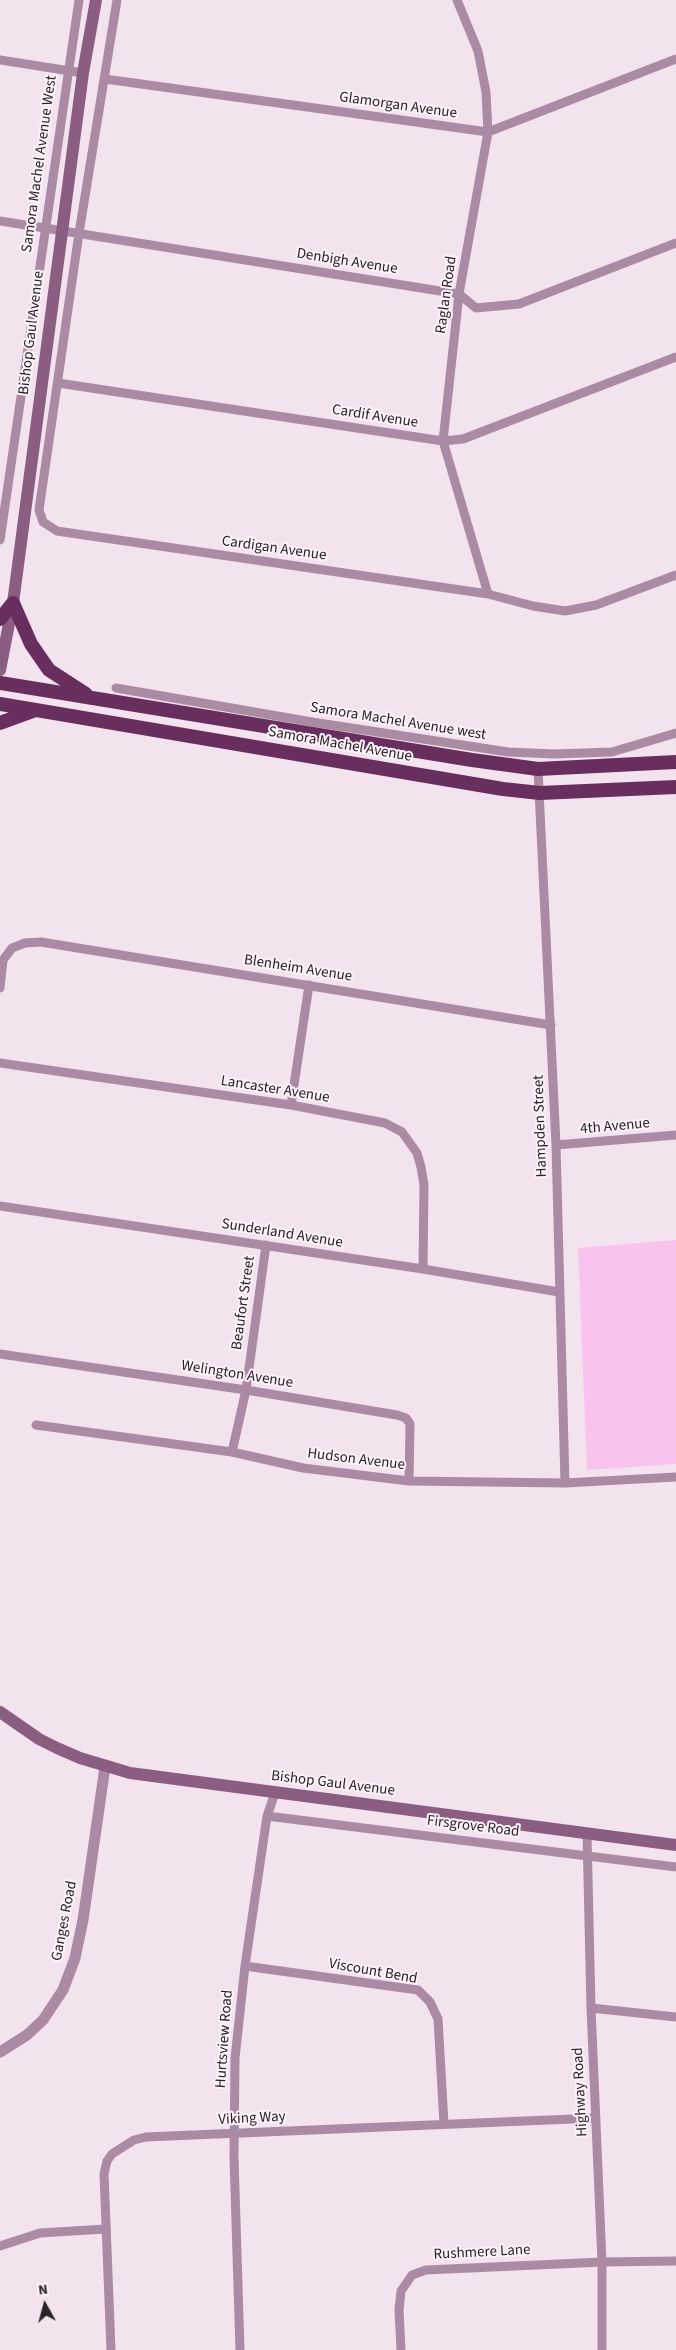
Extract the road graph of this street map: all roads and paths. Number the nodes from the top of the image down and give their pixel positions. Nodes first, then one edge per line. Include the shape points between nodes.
1 (79, 0) edge
2 (96, 0) edge
3 (117, 0) edge
4 (457, 0) edge
5 (676, 59) edge
6 (0, 60) edge
7 (68, 70) junction
8 (84, 73) junction
9 (105, 79) junction
10 (488, 132) junction
11 (0, 221) edge
12 (46, 227) junction
13 (62, 230) junction
14 (79, 233) junction
15 (676, 242) edge
16 (459, 294) junction
17 (676, 357) edge
18 (58, 382) junction
19 (443, 441) junction
20 (57, 531) joint
21 (0, 540) edge
22 (676, 575) edge
23 (488, 594) junction
24 (13, 603) junction
25 (0, 619) edge
26 (0, 670) edge
27 (0, 683) edge
28 (116, 688) dead end
29 (91, 698) junction
30 (0, 704) edge
31 (36, 710) junction
32 (0, 723) edge
33 (676, 733) edge
34 (676, 762) edge
35 (538, 769) junction
36 (676, 787) edge
37 (540, 793) junction
38 (309, 984) junction
39 (0, 988) edge
40 (550, 1025) junction
41 (0, 1063) edge
42 (291, 1105) junction
43 (676, 1135) edge
44 (556, 1145) junction
45 (0, 1206) edge
46 (266, 1246) junction
47 (423, 1269) junction
48 (559, 1292) junction
49 (0, 1354) edge
50 (246, 1390) junction
51 (36, 1424) dead end
52 (232, 1452) junction
53 (676, 1477) edge
54 (410, 1480) junction
55 (565, 1483) junction
56 (0, 1712) edge
57 (105, 1767) junction
58 (275, 1793) junction
59 (267, 1816) junction
60 (587, 1834) junction
61 (676, 1845) edge
62 (588, 1856) junction
63 (676, 1867) edge
64 (245, 1966) junction
65 (591, 2008) junction
66 (676, 2017) edge
67 (0, 2052) edge
68 (596, 2118) junction
69 (444, 2124) junction
70 (234, 2134) junction
71 (105, 2229) junction
72 (0, 2246) edge
73 (676, 2260) edge
74 (602, 2262) junction
75 (111, 2350) edge
76 (240, 2350) edge
77 (401, 2350) edge
78 (602, 2350) edge

1 - 7 street, Samora Machel Avenue West
2 - 8 main road, Bishop Gaul Avenue
3 - 9 street, Bishop Gaul Avenue
4 - 10 street, Raglan Road via 478,51 486,92
5 - 10 street, Glamorgan Avenue
6 - 7 street
7 - 8 street
7 - 12 street, Samora Machel Avenue West
8 - 13 main road, Bishop Gaul Avenue
9 - 10 street, Glamorgan Avenue
9 - 14 street, Bishop Gaul Avenue
10 - 16 street, Raglan Road
11 - 12 street, Denbigh Avenue
12 - 13 street, Denbigh Avenue
12 - 21 street, Samora Machel Avenue West
13 - 14 street, Denbigh Avenue
13 - 24 main road, Bishop Gaul Avenue
14 - 16 street, Denbigh Avenue
14 - 18 street, Bishop Gaul Avenue
15 - 16 street, Denbigh Avenue via 519,304 476,308
16 - 19 street, Raglan Road
17 - 19 street, Cardif Avenue via 464,439
18 - 19 street, Cardif Avenue
18 - 20 street, Bishop Gaul Avenue via 39,510 43,522
19 - 23 street, Raglan Road
20 - 23 street, Cardigan Avenue
22 - 23 street, Cardigan Avenue via 596,605 565,610 533,606
24 - 25 highway
24 - 26 main road, Bishop Gaul Avenue
24 - 29 highway via 31,644 50,670
27 - 29 highway, Samora Machel Avenue
28 - 33 street, Samora Machel Avenue west via 508,752 612,752
29 - 35 highway, Samora Machel Avenue
30 - 31 highway, Samora Machel Avenue
31 - 32 highway
31 - 37 highway, Samora Machel Avenue
34 - 35 highway, Samora Machel Avenue
35 - 37 street, Hampden Street
36 - 37 highway, Samora Machel Avenue
37 - 40 street, Hampden Street
38 - 39 street, Blenheim Avenue via 41,942 12,948 3,960
38 - 40 street, Blenheim Avenue
38 - 42 street
40 - 44 street, Hampden Street
41 - 42 street, Lancaster Avenue
42 - 47 street, Lancaster Avenue via 384,1123 402,1132 417,1152 422,1167
43 - 44 street, 4th Avenue
44 - 48 street, Hampden Street
45 - 46 street, Sunderland Avenue
46 - 47 street, Sunderland Avenue
46 - 50 street, Beaufort Street
47 - 48 street, Sunderland Avenue
48 - 55 street, Hampden Street
49 - 50 street, Welington Avenue
50 - 52 street, Beaufort Street
50 - 54 street, Welington Avenue via 406,1418 411,1431
51 - 52 street, Hudson Avenue
52 - 54 street, Hudson Avenue via 303,1468
53 - 55 street, Hudson Avenue
54 - 55 street, Hudson Avenue
56 - 57 main road, Bishop Gaul Avenue via 39,1739
57 - 58 main road, Bishop Gaul Avenue
57 - 67 street, Ganges Road via 75,1958 63,1990 43,2020
58 - 59 street, Hurtsview Road
58 - 60 main road, Bishop Gaul Avenue
59 - 62 street, Firsgrove Road
59 - 64 street, Hurtsview Road
60 - 61 main road, Bishop Gaul Avenue
60 - 62 street, Highway Road
62 - 63 street, Firsgrove Road
62 - 65 street, Highway Road
64 - 69 street, Viscount Bend via 418,1990 430,2002 438,2019
64 - 70 street, Hurtsview Road via 235,2058
65 - 66 street
65 - 68 street, Highway Road
68 - 69 street, Viking Way
68 - 74 street, Highway Road
69 - 70 street, Viking Way
70 - 71 street, Viking Way via 146,2137 134,2140 112,2154 104,2174
70 - 76 street, Hurtsview Road
71 - 72 street via 40,2233
71 - 75 street, Viking Way
73 - 74 street, Rushmere Lane
74 - 77 street, Rushmere Lane via 426,2270 412,2275 401,2291
74 - 78 street, Highway Road

